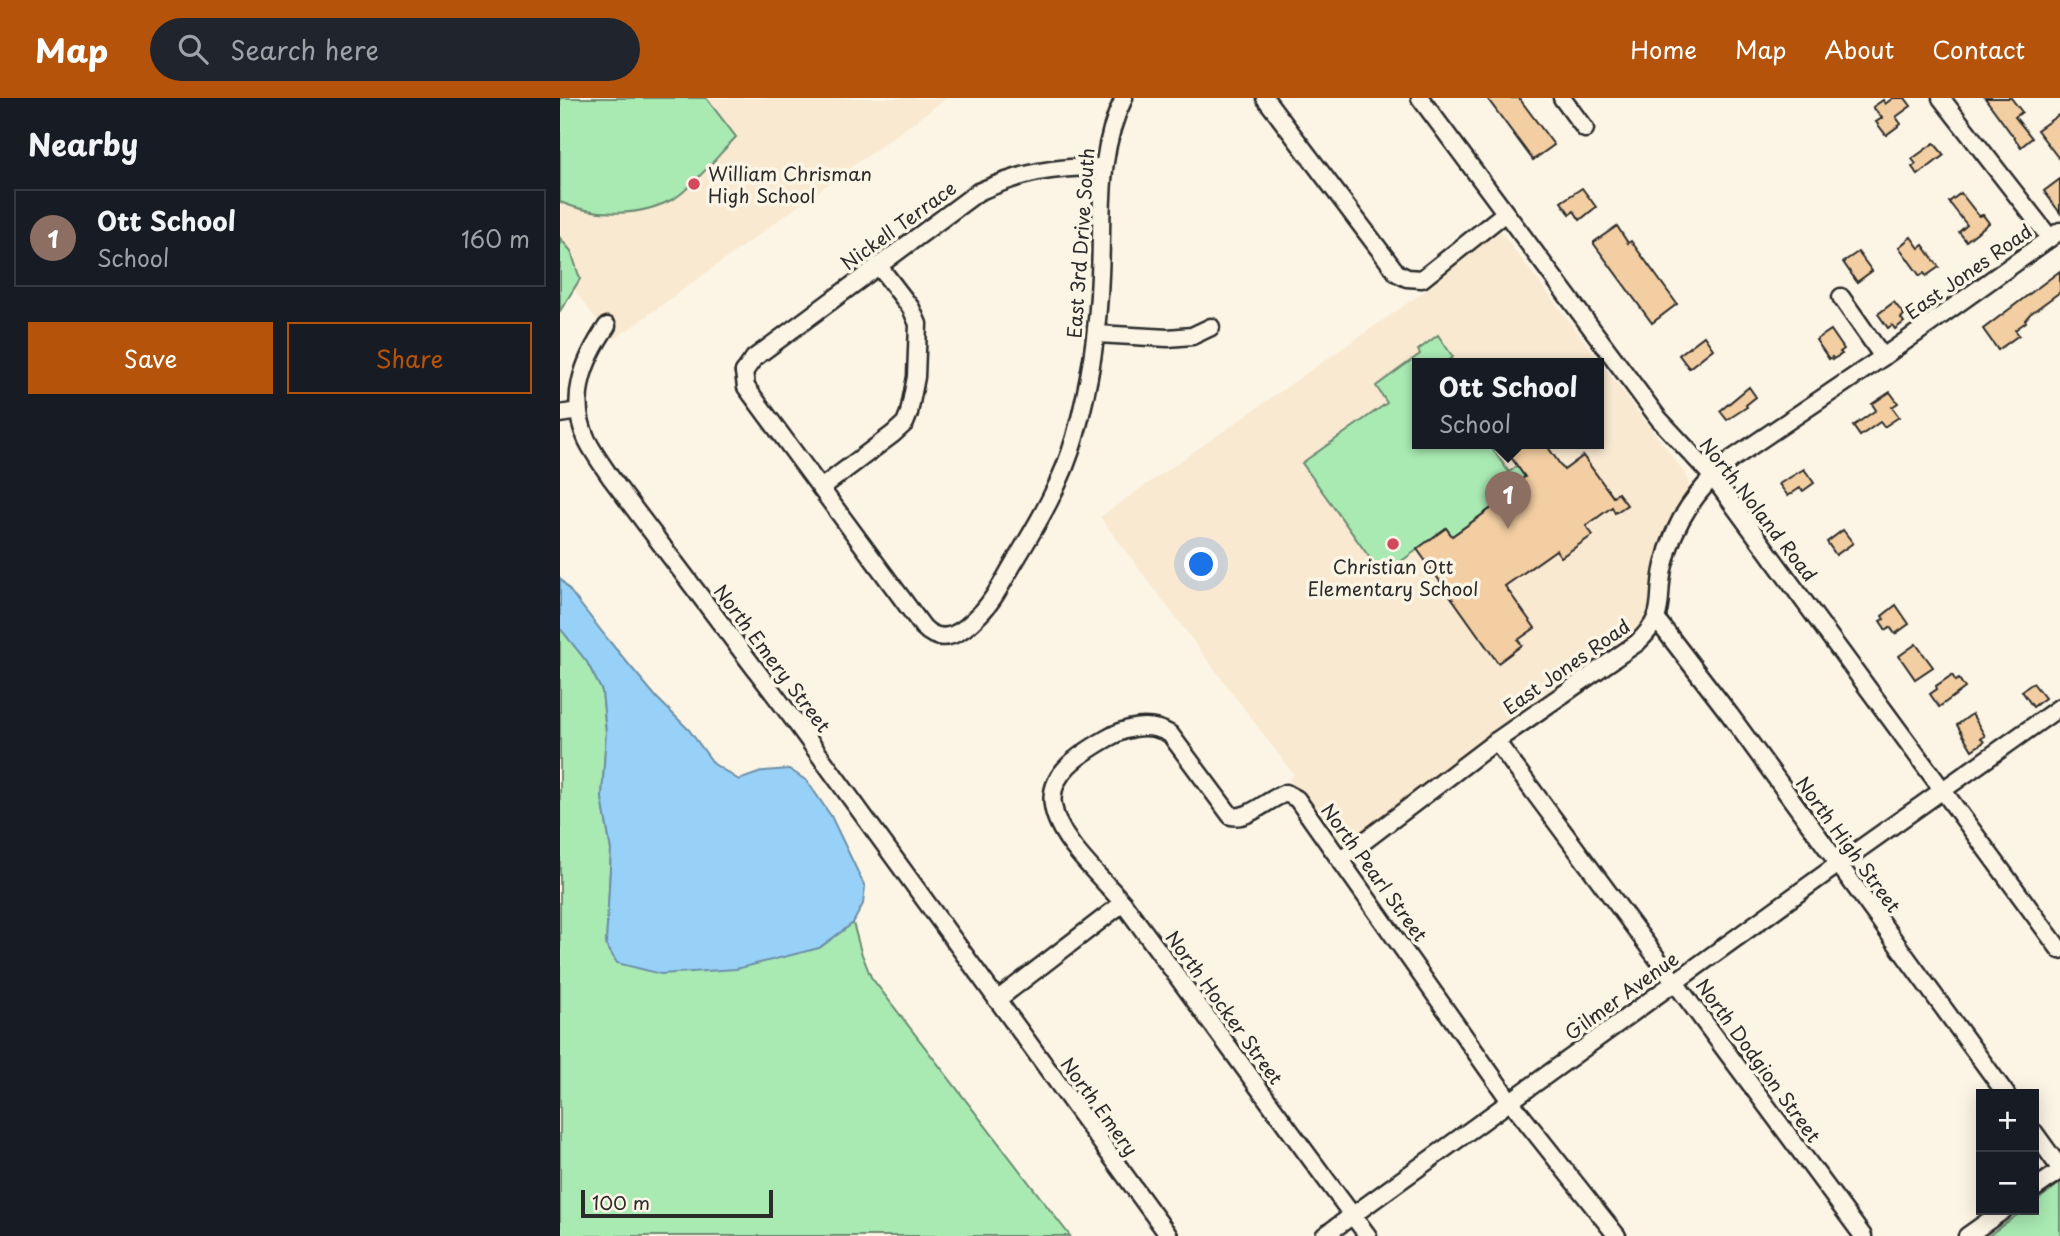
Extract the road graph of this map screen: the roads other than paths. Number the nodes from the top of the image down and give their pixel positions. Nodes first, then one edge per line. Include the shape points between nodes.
1 (1124, 98) edge
2 (1265, 98) edge
3 (1420, 98) edge
4 (1562, 98) edge
5 (1941, 98) edge
6 (1585, 129) dead end
7 (1102, 167) junction
8 (1505, 213) junction
9 (2055, 235) edge
10 (878, 265) junction
11 (1841, 297) dead end
12 (607, 326) dead end
13 (1211, 327) dead end
14 (1097, 334) junction
15 (1883, 357) junction
16 (578, 411) junction
17 (560, 414) edge
18 (1712, 476) junction
19 (821, 488) junction
20 (1657, 620) junction
21 (2060, 707) edge
22 (1496, 741) junction
23 (1943, 788) junction
24 (1052, 803) joint
25 (1341, 859) junction
26 (1837, 865) junction
27 (1123, 903) junction
28 (2060, 950) edge
29 (1675, 982) junction
30 (997, 1000) junction
31 (2002, 1089) edge
32 (1510, 1101) junction
33 (2039, 1139) edge
34 (2060, 1170) edge
35 (2039, 1185) edge
36 (1352, 1215) junction
37 (1997, 1215) edge
38 (1168, 1236) edge
39 (1324, 1236) edge
40 (1368, 1236) edge
41 (1617, 1236) edge
42 (1863, 1236) edge
43 (1967, 1236) edge

1 - 7 street, East 3rd Drive South via 1113,120
2 - 8 street via 1397,273 1422,279
3 - 8 street, North Noland Road
4 - 6 street
5 - 9 street
7 - 10 street, Nickell Terrace via 1038,170 978,192
7 - 14 street, East 3rd Drive South
8 - 18 street, North Noland Road via 1658,419
9 - 15 street, East Jones Road
10 - 19 street via 918,324 909,413 893,434
10 - 19 street, Nickell Terrace via 737,371
11 - 15 street
12 - 16 street, North Emery Street via 582,371
13 - 14 street via 1192,336 1168,338
14 - 19 street, East 3rd Drive South via 1075,440 1037,526 987,607 957,634 931,635 923,627
15 - 18 street, East Jones Road
16 - 17 street
16 - 30 street, North Emery Street via 589,443 611,478
18 - 20 street, East Jones Road via 1687,507 1672,536
18 - 23 street, North Noland Road
20 - 22 street, East Jones Road via 1637,643
20 - 26 street, North High Street
21 - 23 street, Gilmer Avenue
22 - 25 street, East Jones Road
22 - 29 street, North Dodgion Street
23 - 26 street, Gilmer Avenue
23 - 28 street, North Noland Road
24 - 25 street, North Pearl Street via 1054,784 1071,763 1116,733 1156,727 1170,734 1231,816 1239,818 1286,793 1297,799
24 - 27 street, North Hocker Street via 1064,832
25 - 32 street, North Pearl Street
26 - 29 street, Gilmer Avenue
26 - 31 street, North High Street
27 - 30 street
27 - 36 street, North Hocker Street
29 - 32 street, Gilmer Avenue
29 - 42 street, North Dodgion Street
30 - 38 street, North Emery
32 - 36 street, Gilmer Avenue
32 - 41 street, North Pearl Street
33 - 34 street
34 - 35 street
36 - 39 street, Gilmer Avenue
36 - 40 street, North Hocker Street
37 - 43 street

